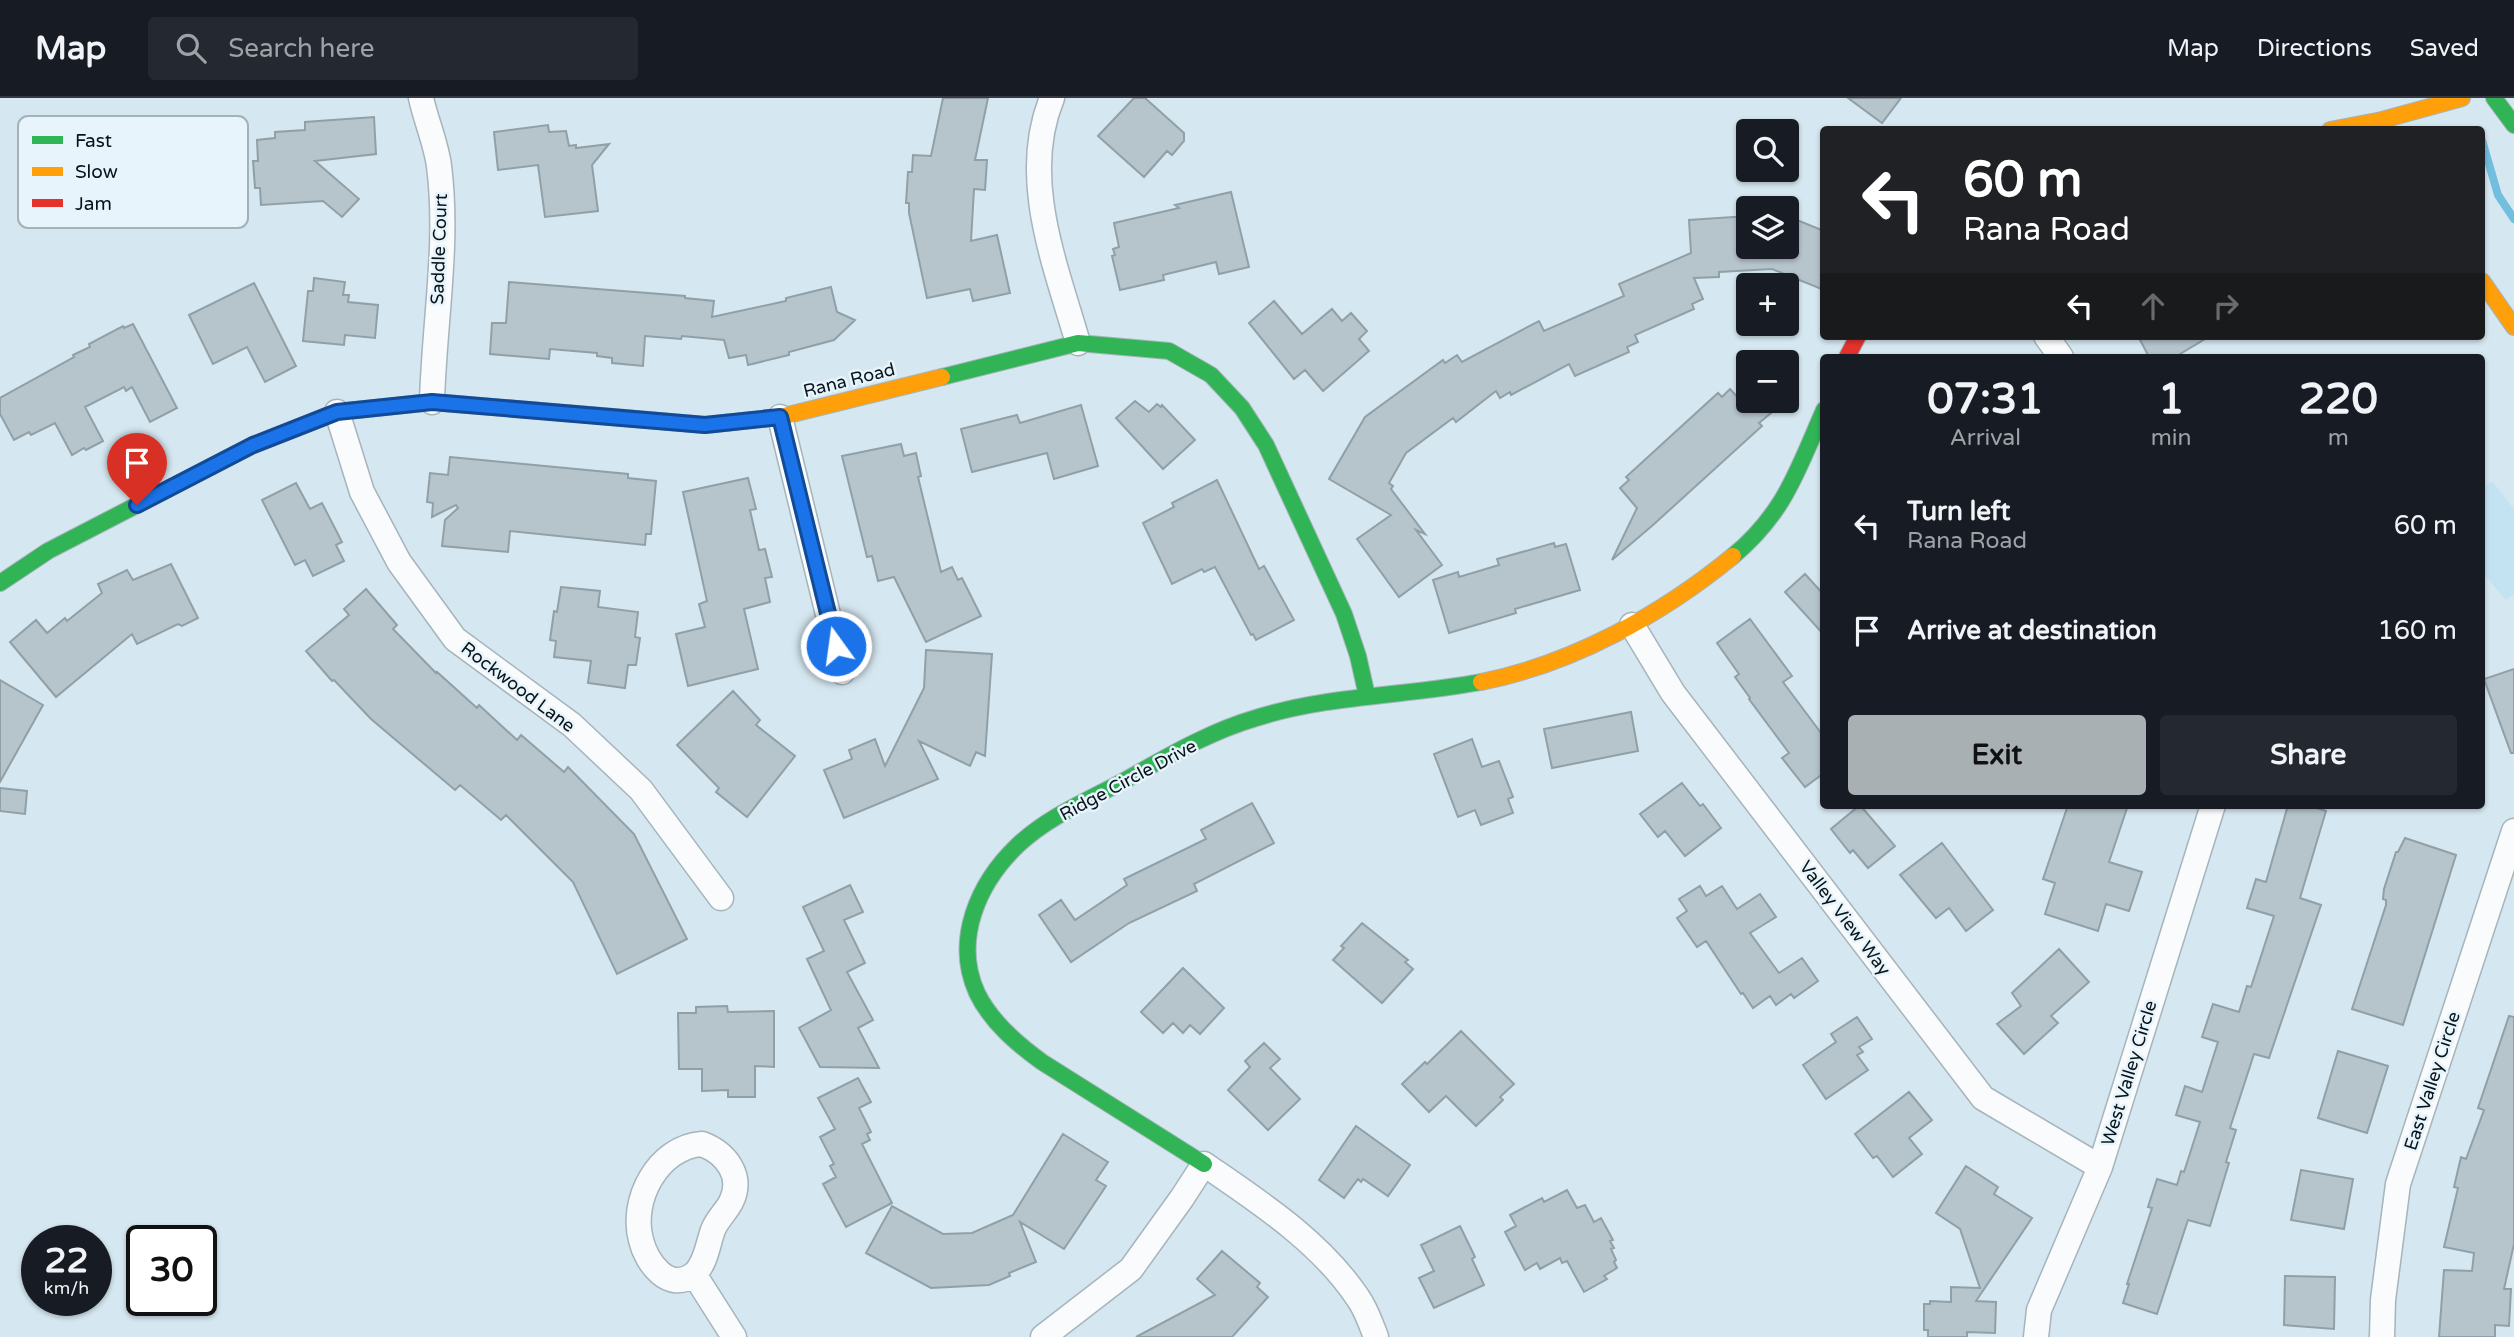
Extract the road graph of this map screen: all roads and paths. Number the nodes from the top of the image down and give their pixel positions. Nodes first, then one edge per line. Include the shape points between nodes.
1 (421, 98) edge
2 (1052, 98) edge
3 (2462, 98) edge
4 (2494, 98) edge
5 (2413, 104) edge
6 (2514, 125) edge
7 (2351, 126) edge
8 (2417, 126) edge
9 (2485, 285) edge
10 (2514, 327) edge
11 (1078, 343) junction
12 (432, 402) junction
13 (337, 412) junction
14 (780, 417) junction
15 (1820, 420) edge
16 (0, 583) edge
17 (1632, 625) junction
18 (842, 672) dead end
19 (1367, 696) junction
20 (2212, 809) edge
21 (2514, 831) edge
22 (721, 898) dead end
23 (1204, 1164) junction
24 (2100, 1167) junction
25 (694, 1274) junction
26 (734, 1337) edge
27 (1043, 1337) edge
28 (1376, 1337) edge
29 (2036, 1337) edge
30 (2382, 1337) edge

1 - 12 street, Saddle Court via 439,163 442,196
2 - 11 street via 1040,136 1040,188 1048,238
3 - 5 street
4 - 6 street
5 - 7 street via 2382,120
5 - 8 street
9 - 10 street
11 - 14 street, Rana Road
11 - 19 street, Rana Road via 1169,351 1211,375 1242,408 1266,445 1344,614
12 - 13 street, Rana Road
12 - 14 street, Rana Road via 705,425
13 - 16 street, Rana Road via 253,445 48,551
13 - 22 street, Rockwood Lane via 362,492 399,562 455,639 572,725 641,790
14 - 18 street
15 - 17 street, Ridge Circle Drive via 1790,488 1768,523 1710,575
17 - 19 street, Ridge Circle Drive via 1503,677 1436,690
17 - 24 street, Valley View Way via 1673,693 1983,1098
19 - 23 street, Ridge Circle Drive via 1254,719 1166,757 1042,826 997,867 975,904 966,942 968,966 992,1017 1044,1064
20 - 24 street, West Valley Circle
21 - 30 street, East Valley Circle via 2398,1184
23 - 27 street via 1131,1269
23 - 28 street, Ridge Circle Drive via 1268,1207 1325,1258 1359,1299
24 - 29 street, West Valley Circle via 2039,1310
25 - 25 street via 735,1186 733,1170 723,1157 702,1144 683,1147 660,1165 643,1195 638,1223 643,1250 659,1273 673,1279
25 - 26 street

